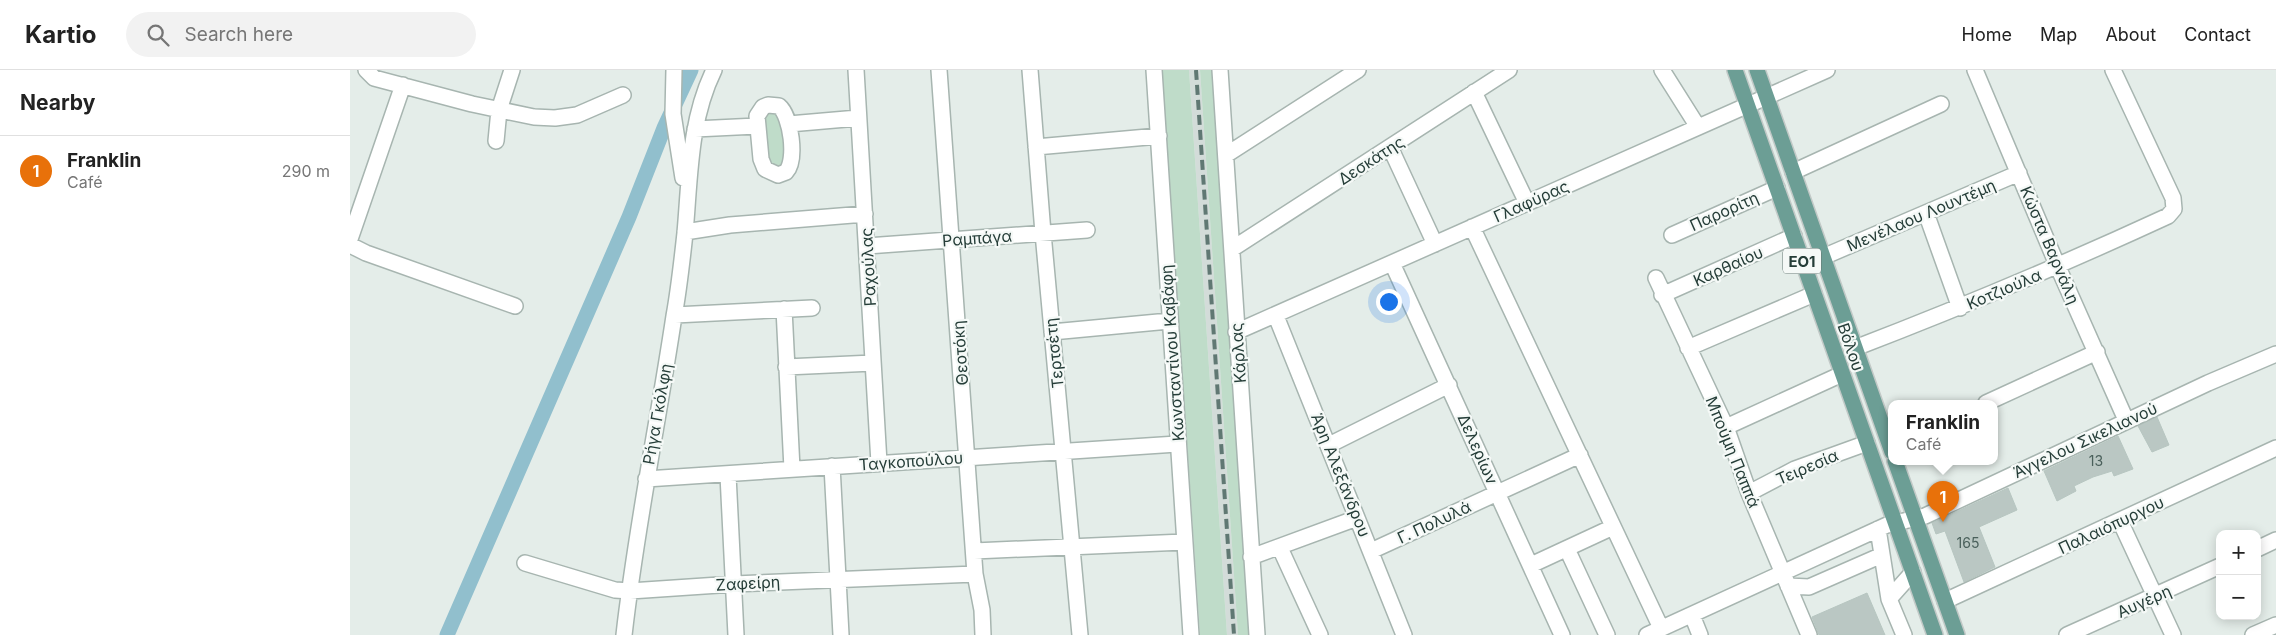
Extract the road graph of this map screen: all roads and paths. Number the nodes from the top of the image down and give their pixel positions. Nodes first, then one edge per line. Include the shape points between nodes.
1 (366, 70) edge
2 (512, 70) edge
3 (674, 70) edge
4 (714, 70) edge
5 (856, 70) edge
6 (940, 70) edge
7 (1030, 70) edge
8 (1154, 70) edge
9 (1358, 70) edge
10 (1509, 70) edge
11 (1662, 70) edge
12 (1735, 70) edge
13 (1757, 70) edge
14 (1827, 70) edge
15 (1975, 70) edge
16 (2113, 70) edge
17 (1223, 71) edge
18 (403, 85) junction
19 (1474, 92) junction
20 (623, 95) dead end
21 (1766, 97) junction
22 (1941, 104) dead end
23 (1748, 106) junction
24 (499, 110) junction
25 (858, 118) junction
26 (788, 124) junction
27 (757, 126) junction
28 (1698, 127) junction
29 (695, 129) junction
30 (1159, 136) junction
31 (496, 141) dead end
32 (1036, 147) junction
33 (1390, 147) junction
34 (1226, 155) junction
35 (1793, 172) junction
36 (2020, 174) junction
37 (1776, 188) junction
38 (686, 192) junction
39 (1527, 203) junction
40 (1926, 213) junction
41 (864, 214) junction
42 (1472, 227) junction
43 (1087, 230) dead end
44 (685, 232) junction
45 (1043, 233) junction
46 (1672, 235) dead end
47 (1794, 236) junction
48 (350, 239) edge
49 (952, 240) junction
50 (1435, 244) junction
51 (350, 245) edge
52 (867, 246) junction
53 (1232, 250) junction
54 (1823, 257) junction
55 (1392, 263) junction
56 (2058, 267) junction
57 (1656, 278) dead end
58 (1814, 294) junction
59 (1662, 295) junction
60 (515, 306) dead end
61 (812, 308) dead end
62 (1960, 308) junction
63 (784, 309) junction
64 (675, 315) junction
65 (1276, 316) junction
66 (1169, 322) junction
67 (1052, 332) junction
68 (1236, 332) junction
69 (1688, 348) junction
70 (1855, 348) junction
71 (2097, 352) junction
72 (2276, 354) edge
73 (873, 363) junction
74 (786, 367) junction
75 (1842, 374) junction
76 (1449, 385) junction
77 (1993, 400) edge
78 (2126, 420) junction
79 (1726, 427) junction
80 (1888, 440) edge
81 (1866, 443) junction
82 (1177, 444) junction
83 (1329, 445) junction
84 (2276, 448) edge
85 (1064, 452) junction
86 (1580, 455) junction
87 (968, 457) junction
88 (879, 463) junction
89 (1897, 465) edge
90 (832, 466) junction
91 (792, 469) junction
92 (728, 474) junction
93 (646, 479) junction
94 (1498, 493) junction
95 (1749, 493) junction
96 (1357, 518) junction
97 (1915, 518) junction
98 (2120, 521) junction
99 (1895, 523) junction
100 (1614, 527) junction
101 (1878, 529) junction
102 (2276, 540) edge
103 (1184, 542) junction
104 (2261, 547) edge
105 (1073, 548) junction
106 (1280, 548) junction
107 (1567, 548) junction
108 (974, 551) junction
109 (1371, 551) junction
110 (1882, 556) junction
111 (1252, 557) junction
112 (525, 562) dead end
113 (1530, 565) junction
114 (2216, 568) edge
115 (1912, 572) junction
116 (975, 574) junction
117 (838, 579) junction
118 (1786, 579) junction
119 (734, 584) junction
120 (630, 591) junction
121 (2154, 596) junction
122 (1889, 599) junction
123 (1945, 601) junction
124 (1692, 615) junction
125 (2276, 625) edge
126 (1661, 628) junction
127 (624, 635) edge
128 (736, 635) edge
129 (841, 635) edge
130 (983, 635) edge
131 (1080, 635) edge
132 (1191, 635) edge
133 (1257, 635) edge
134 (1320, 635) edge
135 (1404, 635) edge
136 (1562, 635) edge
137 (1607, 635) edge
138 (1647, 635) edge
139 (1700, 635) edge
140 (1809, 635) edge
141 (1904, 635) edge
142 (1935, 635) edge
143 (1957, 635) edge
144 (2067, 635) edge
145 (2173, 635) edge
146 (2253, 635) edge

1 - 18 street via 374,78
2 - 24 street
3 - 38 street via 673,114
4 - 29 street
5 - 25 street, Ραχούλας
6 - 49 street, Θεοτόκη
7 - 32 street, Τερτσέτη
8 - 30 street, Κωνσταντίνου Καβάφη
9 - 34 street
10 - 19 street, Δεσκάτης
11 - 28 street
12 - 23 main road, Βόλου / ΕΟ1
13 - 21 main road, Βόλου / ΕΟ1
14 - 21 street, Γλαφύρας
15 - 36 street, Κώστα Βαρνάλη
16 - 56 street, Κοτζιούλα via 2173,198 2174,209 2168,216
17 - 34 street, Κάρλας
18 - 24 street
18 - 48 street
19 - 33 street, Δεσκάτης
19 - 39 street
20 - 24 street via 589,111 565,117 534,117
21 - 23 street, Γλαφύρας
21 - 35 main road, Βόλου / ΕΟ1
22 - 35 street
23 - 28 street, Γλαφύρας
23 - 37 main road, Βόλου / ΕΟ1
24 - 31 street
25 - 26 street
25 - 41 street, Ραχούλας
26 - 27 street via 786,113 774,105 763,107 757,116
26 - 27 street via 792,164 786,172 778,175 769,173 762,165
27 - 29 street
28 - 39 street, Γλαφύρας
29 - 38 street
30 - 32 street
30 - 66 street, Κωνσταντίνου Καβάφη
32 - 45 street, Τερτσέτη
33 - 50 street
33 - 53 street, Δεσκάτης
34 - 53 street, Κάρλας
35 - 54 main road, Βόλου / ΕΟ1
36 - 40 street, Μενέλαου Λουντέμη
36 - 56 street, Κώστα Βαρνάλη
37 - 46 street, Παρορίτη
37 - 47 main road, Βόλου / ΕΟ1
38 - 44 street, Ρήγα Γκόλφη
39 - 42 street, Γλαφύρας
40 - 54 street, Μενέλαου Λουντέμη
40 - 62 street
41 - 44 street
41 - 52 street, Ραχούλας
42 - 50 street, Γλαφύρας
42 - 86 street
43 - 45 street, Ραμπάγα
44 - 64 street, Ρήγα Γκόλφη
45 - 49 street, Ραμπάγα
45 - 67 street, Τερτσέτη
47 - 58 main road, Βόλου / ΕΟ1
47 - 59 street, Καρθαίου
49 - 52 street, Ραμπάγα
49 - 87 street, Θεοτόκη
50 - 55 street, Γλαφύρας
51 - 60 street
52 - 73 street, Ραχούλας
53 - 68 street, Κάρλας
54 - 70 main road, Βόλου / ΕΟ1
55 - 65 street, Γλαφύρας
55 - 76 street, Δελερίων
56 - 62 street, Κοτζιούλα
56 - 71 street, Κώστα Βαρνάλη
57 - 59 street, Μπούμη Παππά
58 - 69 street
58 - 75 main road, Βόλου / ΕΟ1
59 - 69 street, Μπούμη Παππά
61 - 63 street
62 - 70 street, Κοτζιούλα
63 - 64 street
63 - 74 street
64 - 93 street, Ρήγα Γκόλφη
65 - 68 street, Γλαφύρας
65 - 83 street, Άρη Αλεξάνδρου
66 - 67 street
66 - 82 street, Κωνσταντίνου Καβάφη
67 - 85 street, Τερτσέτη
68 - 111 street, Κάρλας
69 - 79 street, Μπούμη Παππά
70 - 80 main road, Βόλου / ΕΟ1
71 - 77 street
71 - 78 street, Κώστα Βαρνάλη
72 - 78 street, Άγγελου Σικελιανού
73 - 74 street
73 - 88 street, Ραχούλας
74 - 91 street
75 - 79 street
75 - 81 main road, Βόλου / ΕΟ1
76 - 83 street
76 - 94 street, Δελερίων
78 - 97 street, Άγγελου Σικελιανού
79 - 95 street, Μπούμη Παππά
81 - 95 street, Τειρεσία via 1795,469
81 - 99 main road, Βόλου / ΕΟ1
82 - 85 street, Ταγκοπούλου
82 - 103 street, Κωνσταντίνου Καβάφη
83 - 96 street, Άρη Αλεξάνδρου
84 - 98 street, Παλαιόπυργου
85 - 87 street, Ταγκοπούλου
85 - 105 street, Τερτσέτη
86 - 94 street, Γ. Πολυλά
86 - 100 street
87 - 88 street, Ταγκοπούλου
87 - 108 street, Θεοτόκη
88 - 90 street, Ταγκοπούλου
89 - 97 main road, Βόλου / ΕΟ1
90 - 91 street, Ταγκοπούλου
90 - 117 street
91 - 92 street, Ταγκοπούλου
92 - 93 street, Ταγκοπούλου
92 - 119 street
93 - 120 street, Ρήγα Γκόλφη
94 - 109 street, Γ. Πολυλά
94 - 113 street, Δελερίων
95 - 118 street, Μπούμη Παππά
96 - 106 street
96 - 109 street, Άρη Αλεξάνδρου
97 - 99 street, Άγγελου Σικελιανού
97 - 123 main road, Βόλου / ΕΟ1
98 - 121 street
98 - 123 street, Παλαιόπυργου
99 - 101 street, Άγγελου Σικελιανού
99 - 115 main road, Βόλου / ΕΟ1
100 - 107 street
100 - 126 street
101 - 110 street
101 - 118 street, Άγγελου Σικελιανού
102 - 104 street
103 - 105 street
103 - 132 street, Κωνσταντίνου Καβάφη
105 - 108 street
105 - 131 street, Τερτσέτη
106 - 111 street
106 - 134 street
107 - 113 street
107 - 137 street
108 - 116 street, Θεοτόκη
109 - 135 street, Άρη Αλεξάνδρου
110 - 118 street via 1809,587
110 - 122 street
111 - 133 street, Κάρλας
112 - 120 street, Ζαφείρη via 615,590
113 - 136 street, Δελερίων
114 - 121 street, Αυγέρη
115 - 122 street
115 - 142 main road, Βόλου / ΕΟ1
116 - 117 street, Ζαφείρη
116 - 130 street, Θεοτόκη
117 - 119 street, Ζαφείρη
117 - 129 street
118 - 124 street, Άγγελου Σικελιανού
118 - 140 street, Μπούμη Παππά
119 - 120 street, Ζαφείρη
119 - 128 street
120 - 127 street, Ρήγα Γκόλφη
121 - 144 street, Αυγέρη
121 - 145 street
122 - 141 street
123 - 143 main road, Βόλου / ΕΟ1
124 - 126 street, Άγγελου Σικελιανού
124 - 139 street
125 - 146 street
126 - 138 street, Άγγελου Σικελιανού

